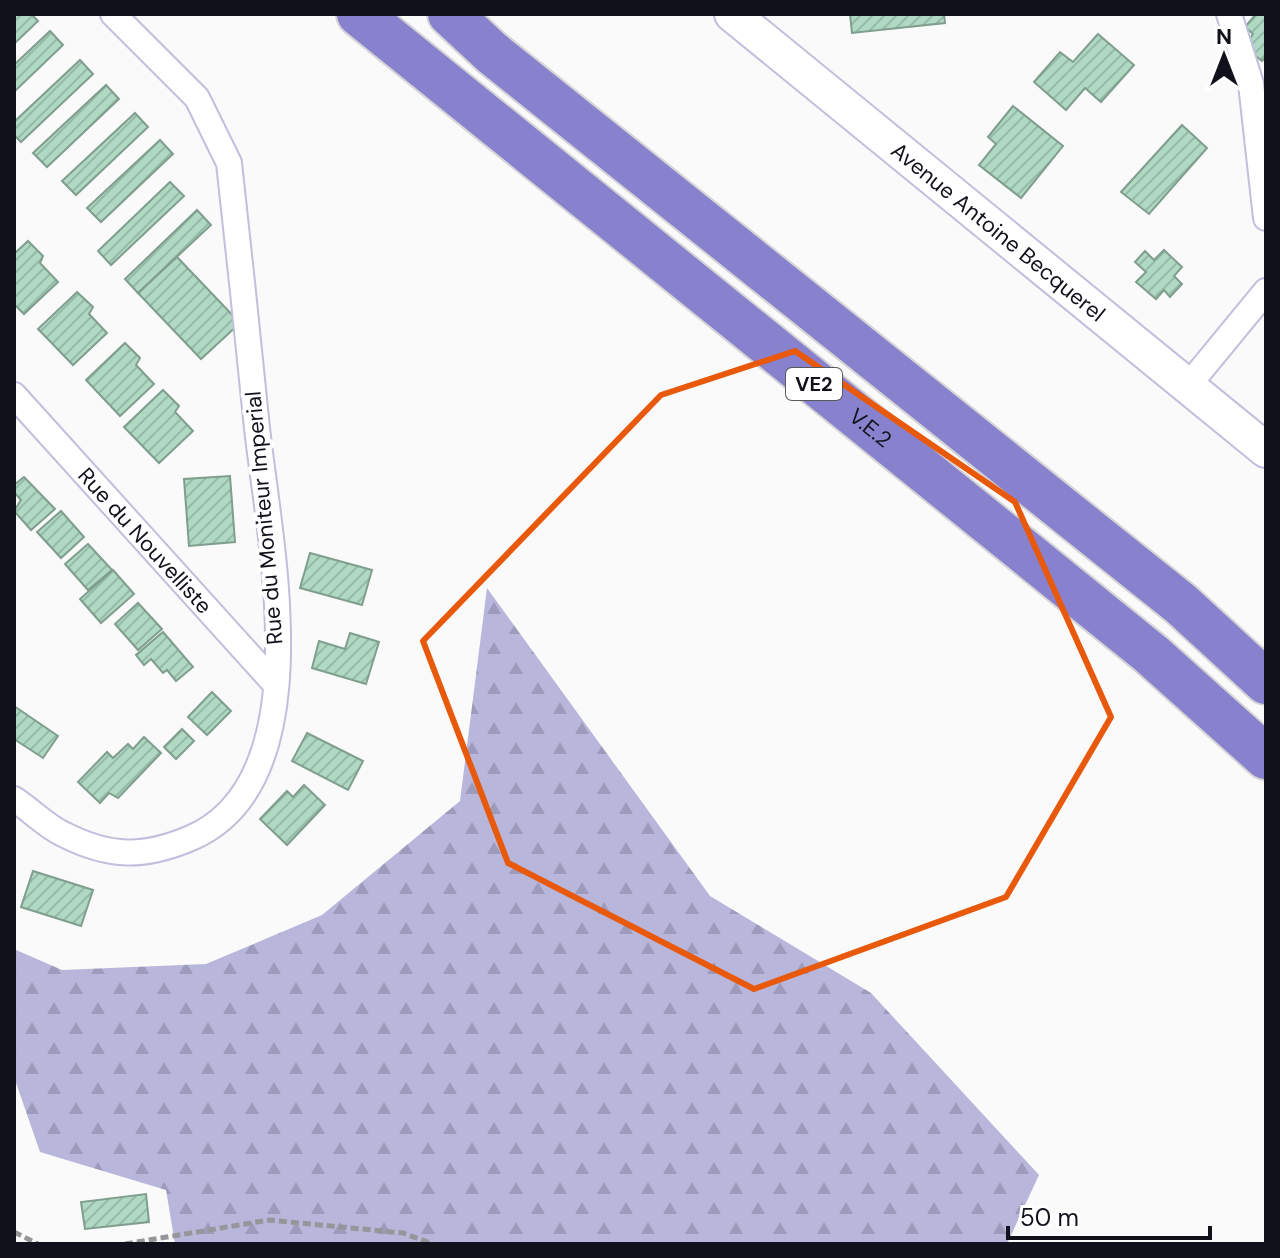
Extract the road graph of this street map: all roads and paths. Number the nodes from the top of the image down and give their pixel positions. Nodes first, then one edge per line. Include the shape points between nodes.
1 (113, 14) edge
2 (359, 14) edge
3 (450, 14) edge
4 (732, 14) edge
5 (1229, 14) edge
6 (1266, 218) edge
7 (1266, 291) edge
8 (1187, 387) junction
9 (14, 395) edge
10 (1266, 450) edge
11 (1266, 682) edge
12 (276, 685) junction
13 (1266, 757) edge
14 (14, 799) edge
15 (14, 1232) edge
16 (38, 1244) edge
17 (125, 1244) edge
18 (433, 1244) edge

1 - 12 street, Rue du Moniteur Imperial via 197,98 229,163 276,602
2 - 13 highway, V.E.2 / VE2 via 1151,654
3 - 11 highway, VE2 via 1181,604
4 - 8 street, Avenue Antoine Becquerel
5 - 6 street via 1251,84
7 - 8 street
8 - 10 street, Avenue Antoine Becquerel
9 - 12 street, Rue du Nouvelliste
12 - 14 street, Rue du Moniteur Imperial via 270,735 239,804 209,830 170,847 128,855 63,834
15 - 16 path
17 - 18 path via 269,1220 403,1233

